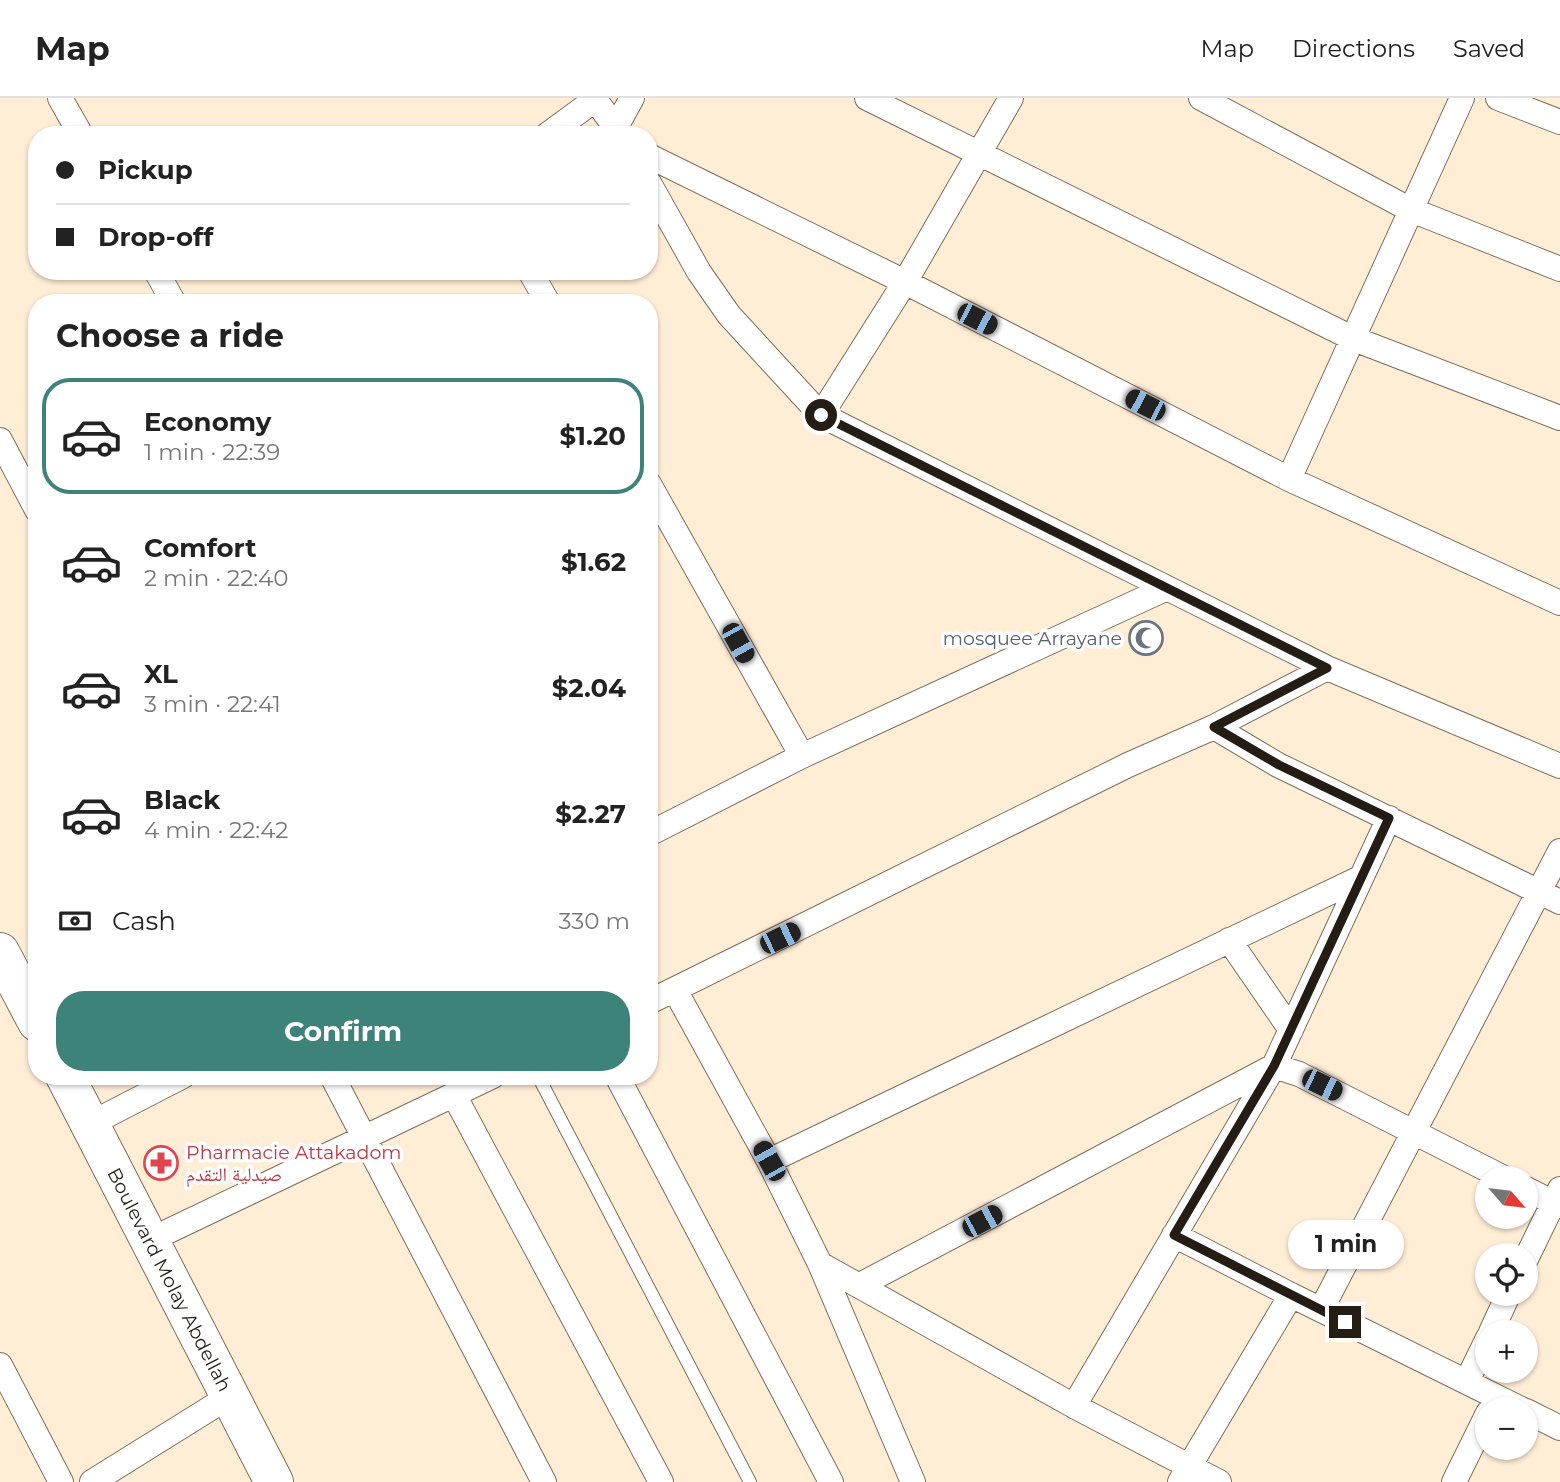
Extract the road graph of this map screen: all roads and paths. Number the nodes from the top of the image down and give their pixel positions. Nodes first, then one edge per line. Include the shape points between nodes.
1 (61, 98) edge
2 (632, 98) edge
3 (867, 98) edge
4 (1011, 98) edge
5 (1201, 98) edge
6 (1462, 98) edge
7 (1498, 98) edge
8 (595, 99) edge
9 (1560, 122) edge
10 (76, 126) edge
11 (559, 126) edge
12 (615, 126) edge
13 (621, 126) edge
14 (977, 155) junction
15 (658, 160) edge
16 (658, 199) edge
17 (1409, 209) junction
18 (1560, 269) edge
19 (905, 282) junction
20 (1354, 339) junction
21 (821, 415) junction
22 (1560, 418) edge
23 (0, 440) edge
24 (1289, 479) junction
25 (28, 493) edge
26 (658, 500) edge
27 (1166, 589) junction
28 (1560, 603) edge
29 (1327, 668) junction
30 (1214, 727) junction
31 (802, 756) junction
32 (1560, 766) edge
33 (1389, 818) junction
34 (658, 829) edge
35 (1560, 851) edge
36 (1360, 878) junction
37 (1550, 898) edge
38 (1228, 940) junction
39 (0, 952) edge
40 (675, 990) junction
41 (658, 998) edge
42 (28, 1005) edge
43 (1291, 1030) junction
44 (1274, 1066) junction
45 (70, 1085) edge
46 (166, 1085) edge
47 (336, 1085) edge
48 (475, 1085) edge
49 (543, 1085) edge
50 (622, 1085) edge
51 (454, 1095) junction
52 (90, 1125) junction
53 (1413, 1130) junction
54 (363, 1139) junction
55 (769, 1161) junction
56 (1481, 1166) edge
57 (1538, 1193) edge
58 (1558, 1199) edge
59 (1174, 1235) junction
60 (150, 1240) junction
61 (1535, 1243) edge
62 (820, 1264) junction
63 (860, 1285) junction
64 (1291, 1295) junction
65 (1321, 1310) junction
66 (0, 1365) edge
67 (1475, 1365) edge
68 (1467, 1381) junction
69 (230, 1396) junction
70 (1482, 1397) edge
71 (1074, 1406) junction
72 (1538, 1417) edge
73 (1560, 1428) edge
74 (1475, 1439) edge
75 (1184, 1474) edge
76 (61, 1482) edge
77 (92, 1482) edge
78 (274, 1482) edge
79 (544, 1482) edge
80 (661, 1482) edge
81 (750, 1482) edge
82 (831, 1482) edge
83 (913, 1482) edge
84 (1219, 1482) edge
85 (1454, 1482) edge

1 - 10 street
2 - 13 street
3 - 14 street
4 - 14 street
5 - 17 street
6 - 17 street
7 - 9 street
8 - 11 street
8 - 12 street
14 - 19 street
14 - 20 street
15 - 19 street
16 - 21 street via 729,315
17 - 18 street
17 - 20 street
19 - 21 street
19 - 24 street
20 - 22 street
20 - 24 street
21 - 27 street
23 - 25 street
24 - 28 street
26 - 31 street
27 - 29 street
27 - 31 street
29 - 30 street
29 - 32 street
30 - 33 street via 1279,765
30 - 40 street via 1128,765
31 - 34 street
33 - 36 street
33 - 37 street
35 - 37 street
36 - 38 street
36 - 43 street
37 - 53 street
38 - 43 street
38 - 55 street
39 - 42 main road
40 - 41 street
40 - 55 street
43 - 44 street
44 - 53 street
44 - 59 street
44 - 63 street
45 - 52 main road, Boulevard Molay Abdellah
46 - 52 street
47 - 54 street
48 - 51 street
49 - 81 lane
50 - 82 street
51 - 54 street
51 - 80 street
52 - 60 main road, Boulevard Molay Abdellah
53 - 56 street
53 - 65 street
54 - 60 street
54 - 79 street
55 - 62 street
57 - 58 street
58 - 61 street
59 - 64 street
59 - 71 street
60 - 69 main road, Boulevard Molay Abdellah
62 - 63 street
62 - 83 street
63 - 71 street
64 - 65 street
64 - 75 street
65 - 68 street
66 - 76 street
67 - 68 street
68 - 70 street
69 - 77 street
69 - 78 main road, Boulevard Molay Abdellah
71 - 75 street
72 - 73 street
74 - 85 street
75 - 84 street

